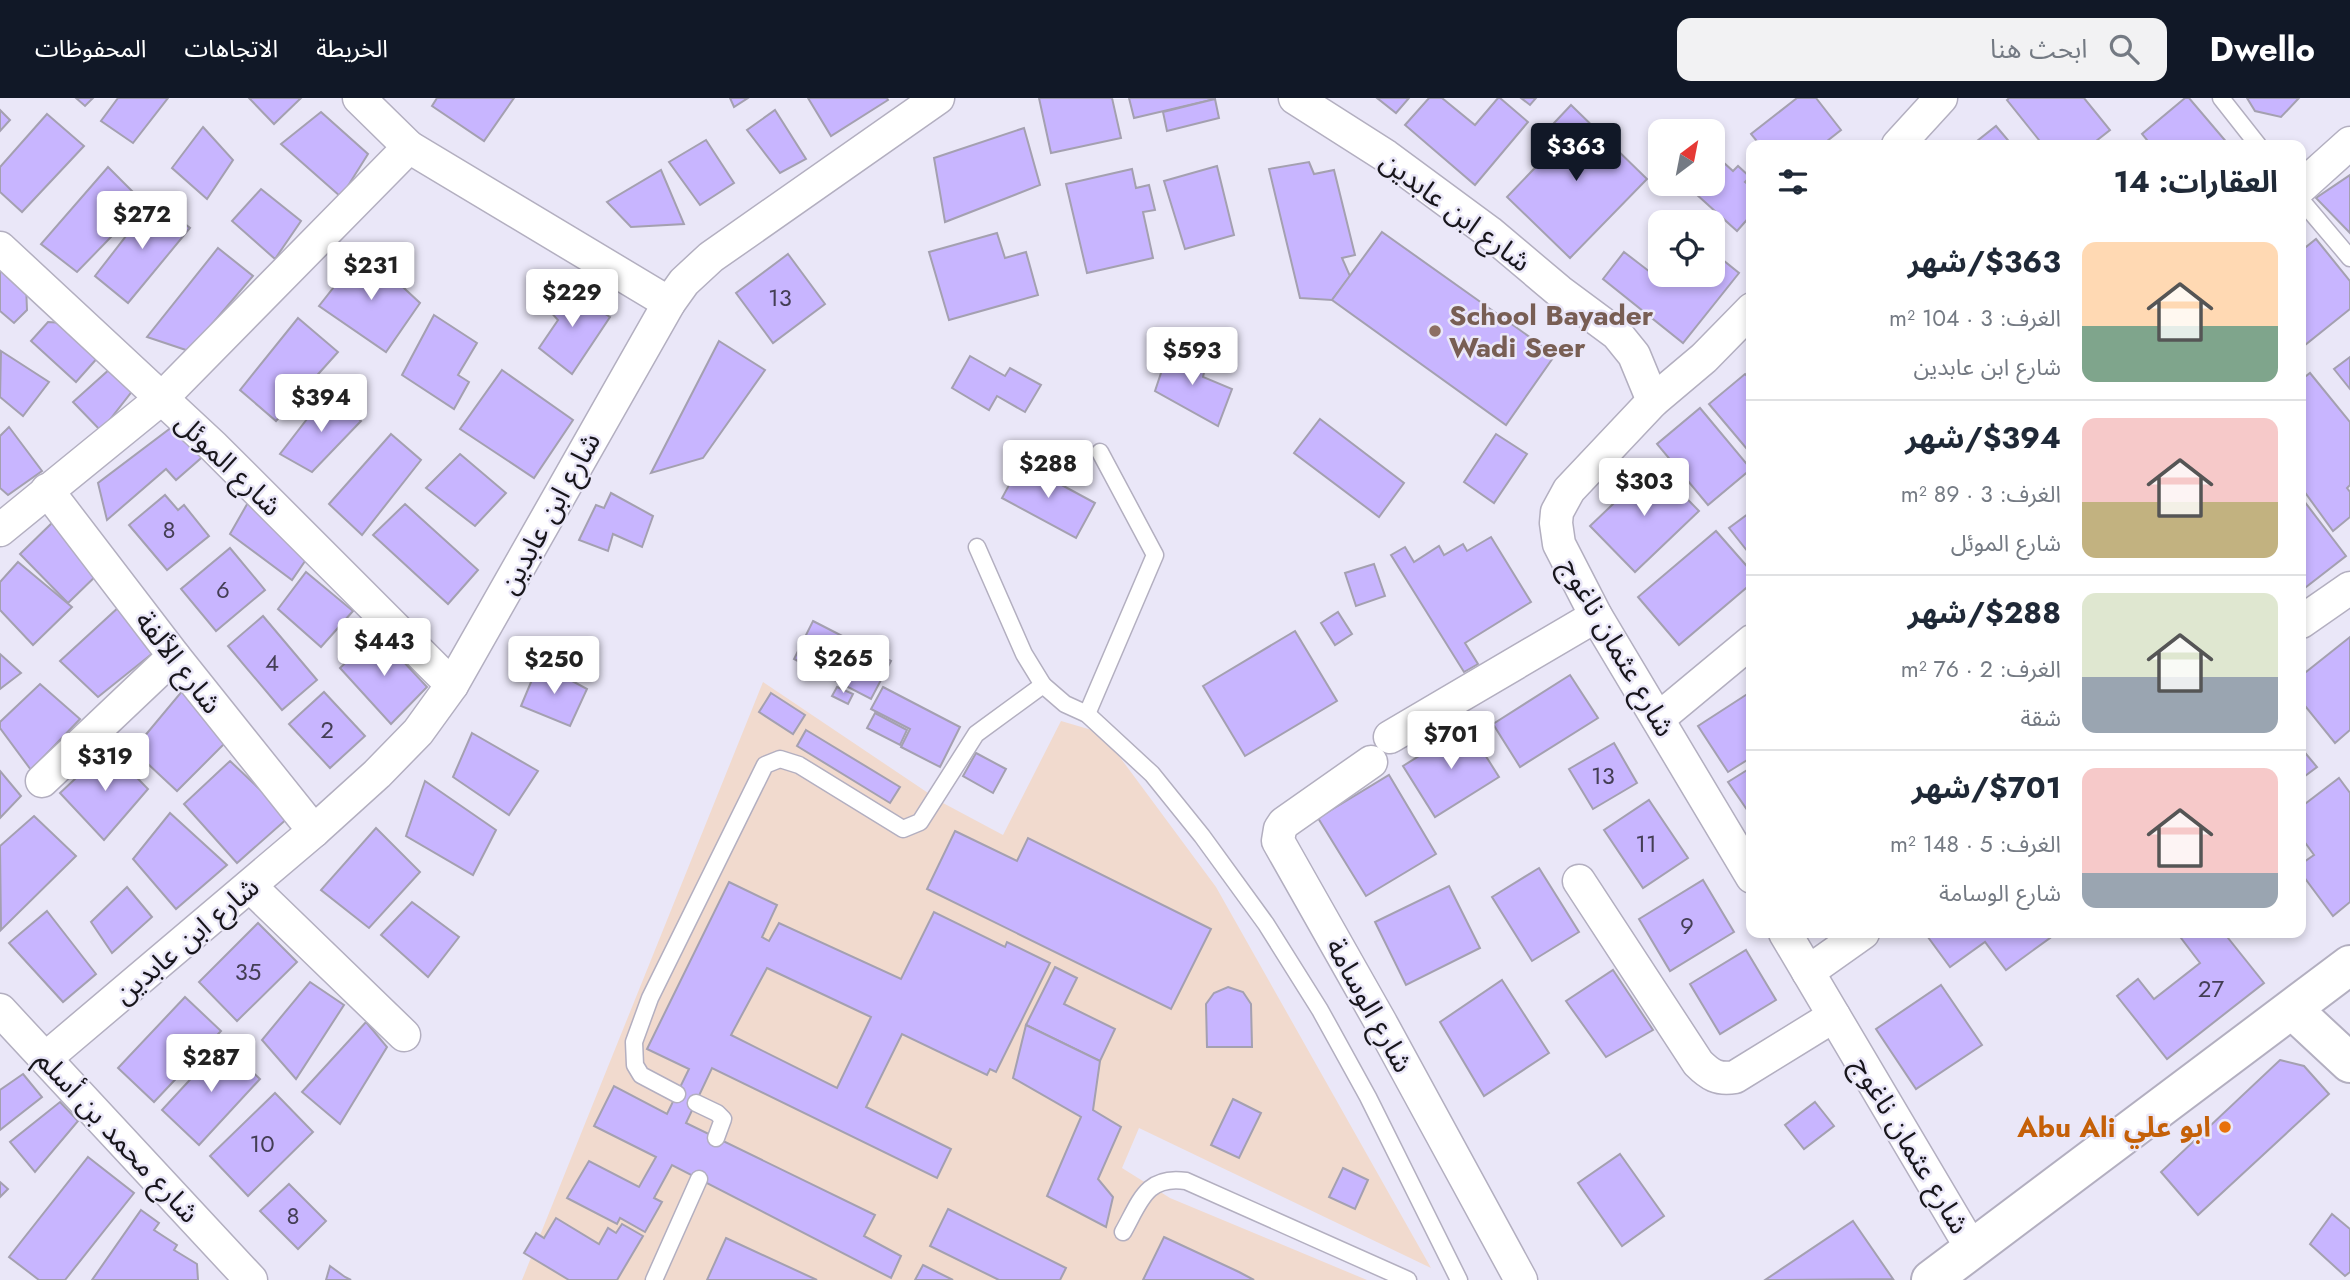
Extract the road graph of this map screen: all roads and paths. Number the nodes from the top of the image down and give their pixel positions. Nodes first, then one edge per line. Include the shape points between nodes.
1 (939, 98) edge
2 (1941, 98) edge
3 (2221, 98) edge
4 (366, 100) edge
5 (1303, 100) edge
6 (1903, 140) edge
7 (2254, 140) edge
8 (2350, 143) edge
9 (409, 147) junction
10 (2306, 183) edge
11 (2306, 206) edge
12 (0, 248) edge
13 (2350, 258) edge
14 (669, 303) junction
15 (1746, 315) edge
16 (162, 398) junction
17 (1653, 401) junction
18 (1100, 453) dead end
19 (47, 490) junction
20 (0, 530) edge
21 (977, 547) dead end
22 (2350, 589) edge
23 (1596, 616) junction
24 (2306, 619) edge
25 (1746, 646) edge
26 (174, 656) junction
27 (452, 685) junction
28 (1043, 685) junction
29 (1087, 714) junction
30 (1658, 719) junction
31 (1390, 737) dead end
32 (1371, 762) dead end
33 (42, 780) dead end
34 (314, 831) junction
35 (1746, 867) edge
36 (1579, 881) dead end
37 (250, 886) junction
38 (1788, 938) edge
39 (1856, 938) edge
40 (2350, 965) edge
41 (1808, 972) junction
42 (0, 1010) edge
43 (2293, 1010) junction
44 (1834, 1016) junction
45 (404, 1035) dead end
46 (46, 1058) junction
47 (2350, 1063) edge
48 (677, 1094) dead end
49 (696, 1102) dead end
50 (716, 1138) dead end
51 (699, 1178) dead end
52 (1123, 1232) dead end
53 (1972, 1249) junction
54 (239, 1274) edge
55 (654, 1280) edge
56 (1408, 1280) edge
57 (1459, 1280) edge
58 (1521, 1280) edge
59 (1931, 1280) edge

1 - 14 street, شارع ابن عابدين via 711,257
2 - 6 street
3 - 7 lane
4 - 9 street
5 - 17 street, شارع ابن عابدين via 1489,232 1617,334 1634,355
8 - 10 street
9 - 14 street
9 - 16 street
11 - 13 lane
12 - 16 street, شارع الموئل
14 - 27 street, شارع ابن عابدين
15 - 17 street, شارع عثمان ناغوج
16 - 19 street
16 - 27 street, شارع الموئل
17 - 23 street, شارع عثمان ناغوج via 1569,490 1557,512 1559,544
18 - 29 lane via 1155,555
19 - 20 street
19 - 26 street, شارع الألفة
21 - 28 lane via 1024,654
22 - 24 street
23 - 30 street, شارع عثمان ناغوج
23 - 31 street
25 - 30 street
26 - 33 street
26 - 34 street, شارع الألفة
27 - 34 street, شارع ابن عابدين via 418,732
28 - 29 lane via 1065,704
28 - 48 lane via 976,734 920,822 904,829 799,765 780,759 765,765 650,998 634,1042 635,1065 641,1074
29 - 57 lane via 1152,774 1266,924 1368,1097
30 - 35 street, شارع عثمان ناغوج
32 - 58 street, شارع الوسامة via 1284,823 1278,841
34 - 37 street, شارع ابن عابدين
36 - 44 street via 1698,1063 1714,1077 1735,1077
37 - 45 street
37 - 46 street, شارع ابن عابدين
38 - 41 street, شارع عثمان ناغوج
39 - 41 street
40 - 43 street
41 - 44 street, شارع عثمان ناغوج
42 - 46 street, شارع محمد بن أسلم
43 - 47 street
43 - 53 street
44 - 53 street, شارع عثمان ناغوج
46 - 54 street, شارع محمد بن أسلم
49 - 50 lane via 723,1119
51 - 55 lane
52 - 56 lane via 1146,1190 1167,1180 1186,1181
53 - 59 street

